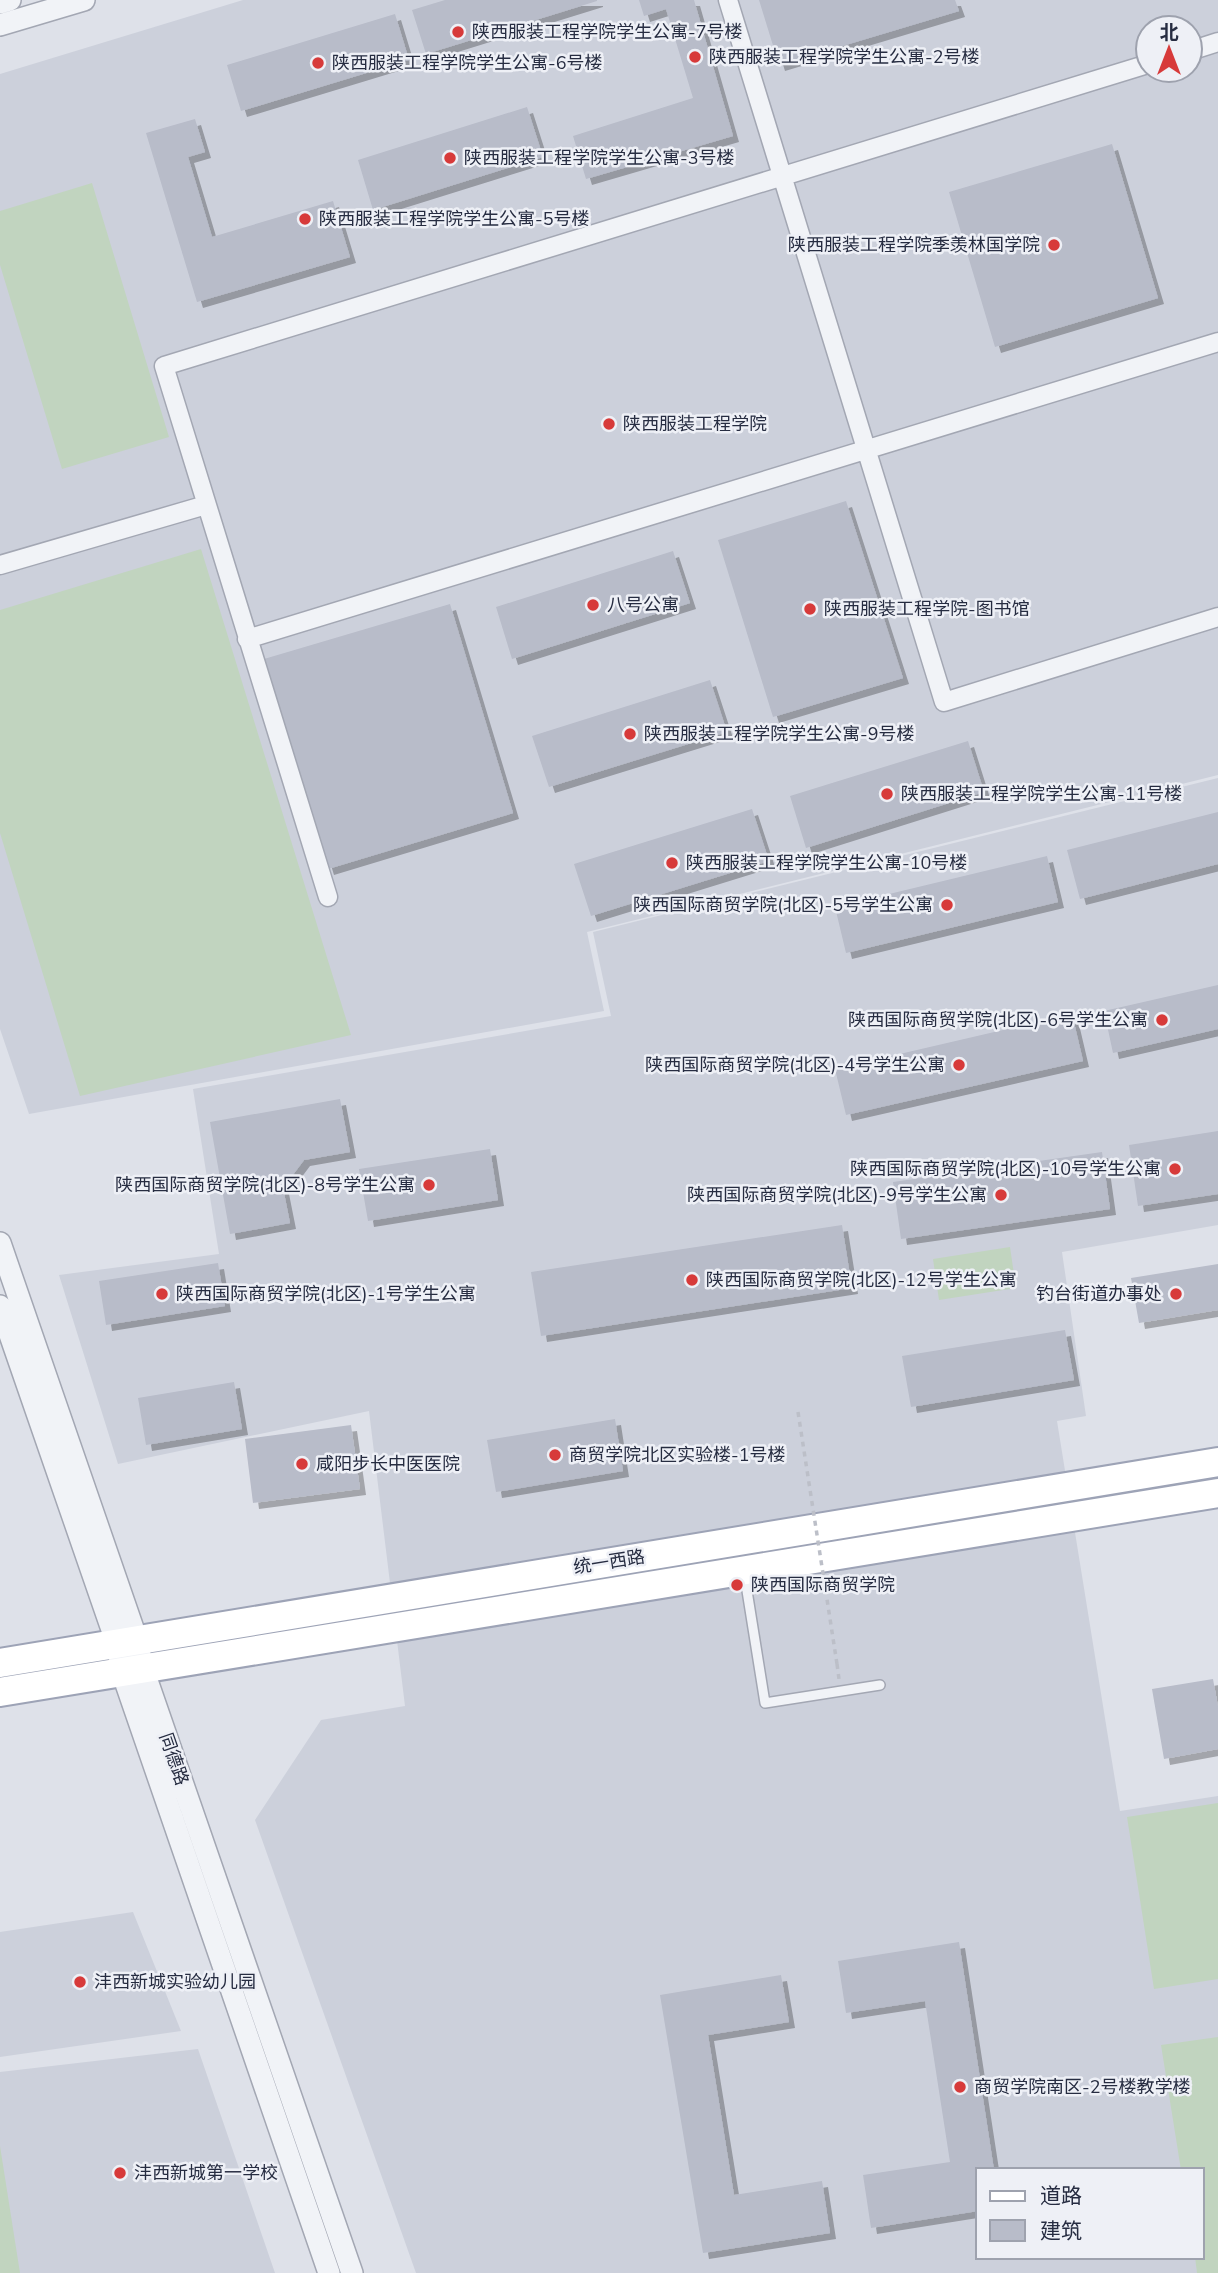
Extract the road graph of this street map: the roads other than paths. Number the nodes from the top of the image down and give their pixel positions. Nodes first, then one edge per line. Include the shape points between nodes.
1 (10, 0) edge
2 (84, 0) edge
3 (728, 0) edge
4 (0, 3) edge
5 (0, 26) edge
6 (1134, 68) edge
7 (782, 176) junction
8 (1218, 342) edge
9 (867, 450) junction
10 (206, 505) junction
11 (0, 565) edge
12 (1218, 617) edge
13 (247, 639) junction
14 (328, 897) dead end
15 (0, 1243) edge
16 (0, 1307) edge
17 (1218, 1462) edge
18 (1218, 1493) edge
19 (744, 1571) junction
20 (127, 1642) junction
21 (0, 1663) edge
22 (133, 1670) junction
23 (880, 1685) dead end
24 (0, 1692) edge
25 (329, 2273) edge
26 (352, 2273) edge

1 - 4 street
2 - 5 street
3 - 7 street
6 - 7 street
7 - 9 street
7 - 10 street via 164,366
8 - 9 street
9 - 12 street via 944,702
9 - 13 street
10 - 11 street
10 - 13 street
13 - 14 street
15 - 20 street, 同德路
16 - 20 street, 同德路
17 - 20 main road, 统一西路
18 - 19 main road, 统一西路
19 - 22 main road, 统一西路
19 - 23 lane via 765,1703
20 - 21 main road, 统一西路
20 - 22 street, 同德路
22 - 24 main road, 统一西路
22 - 25 street, 同德路
22 - 26 street, 同德路

